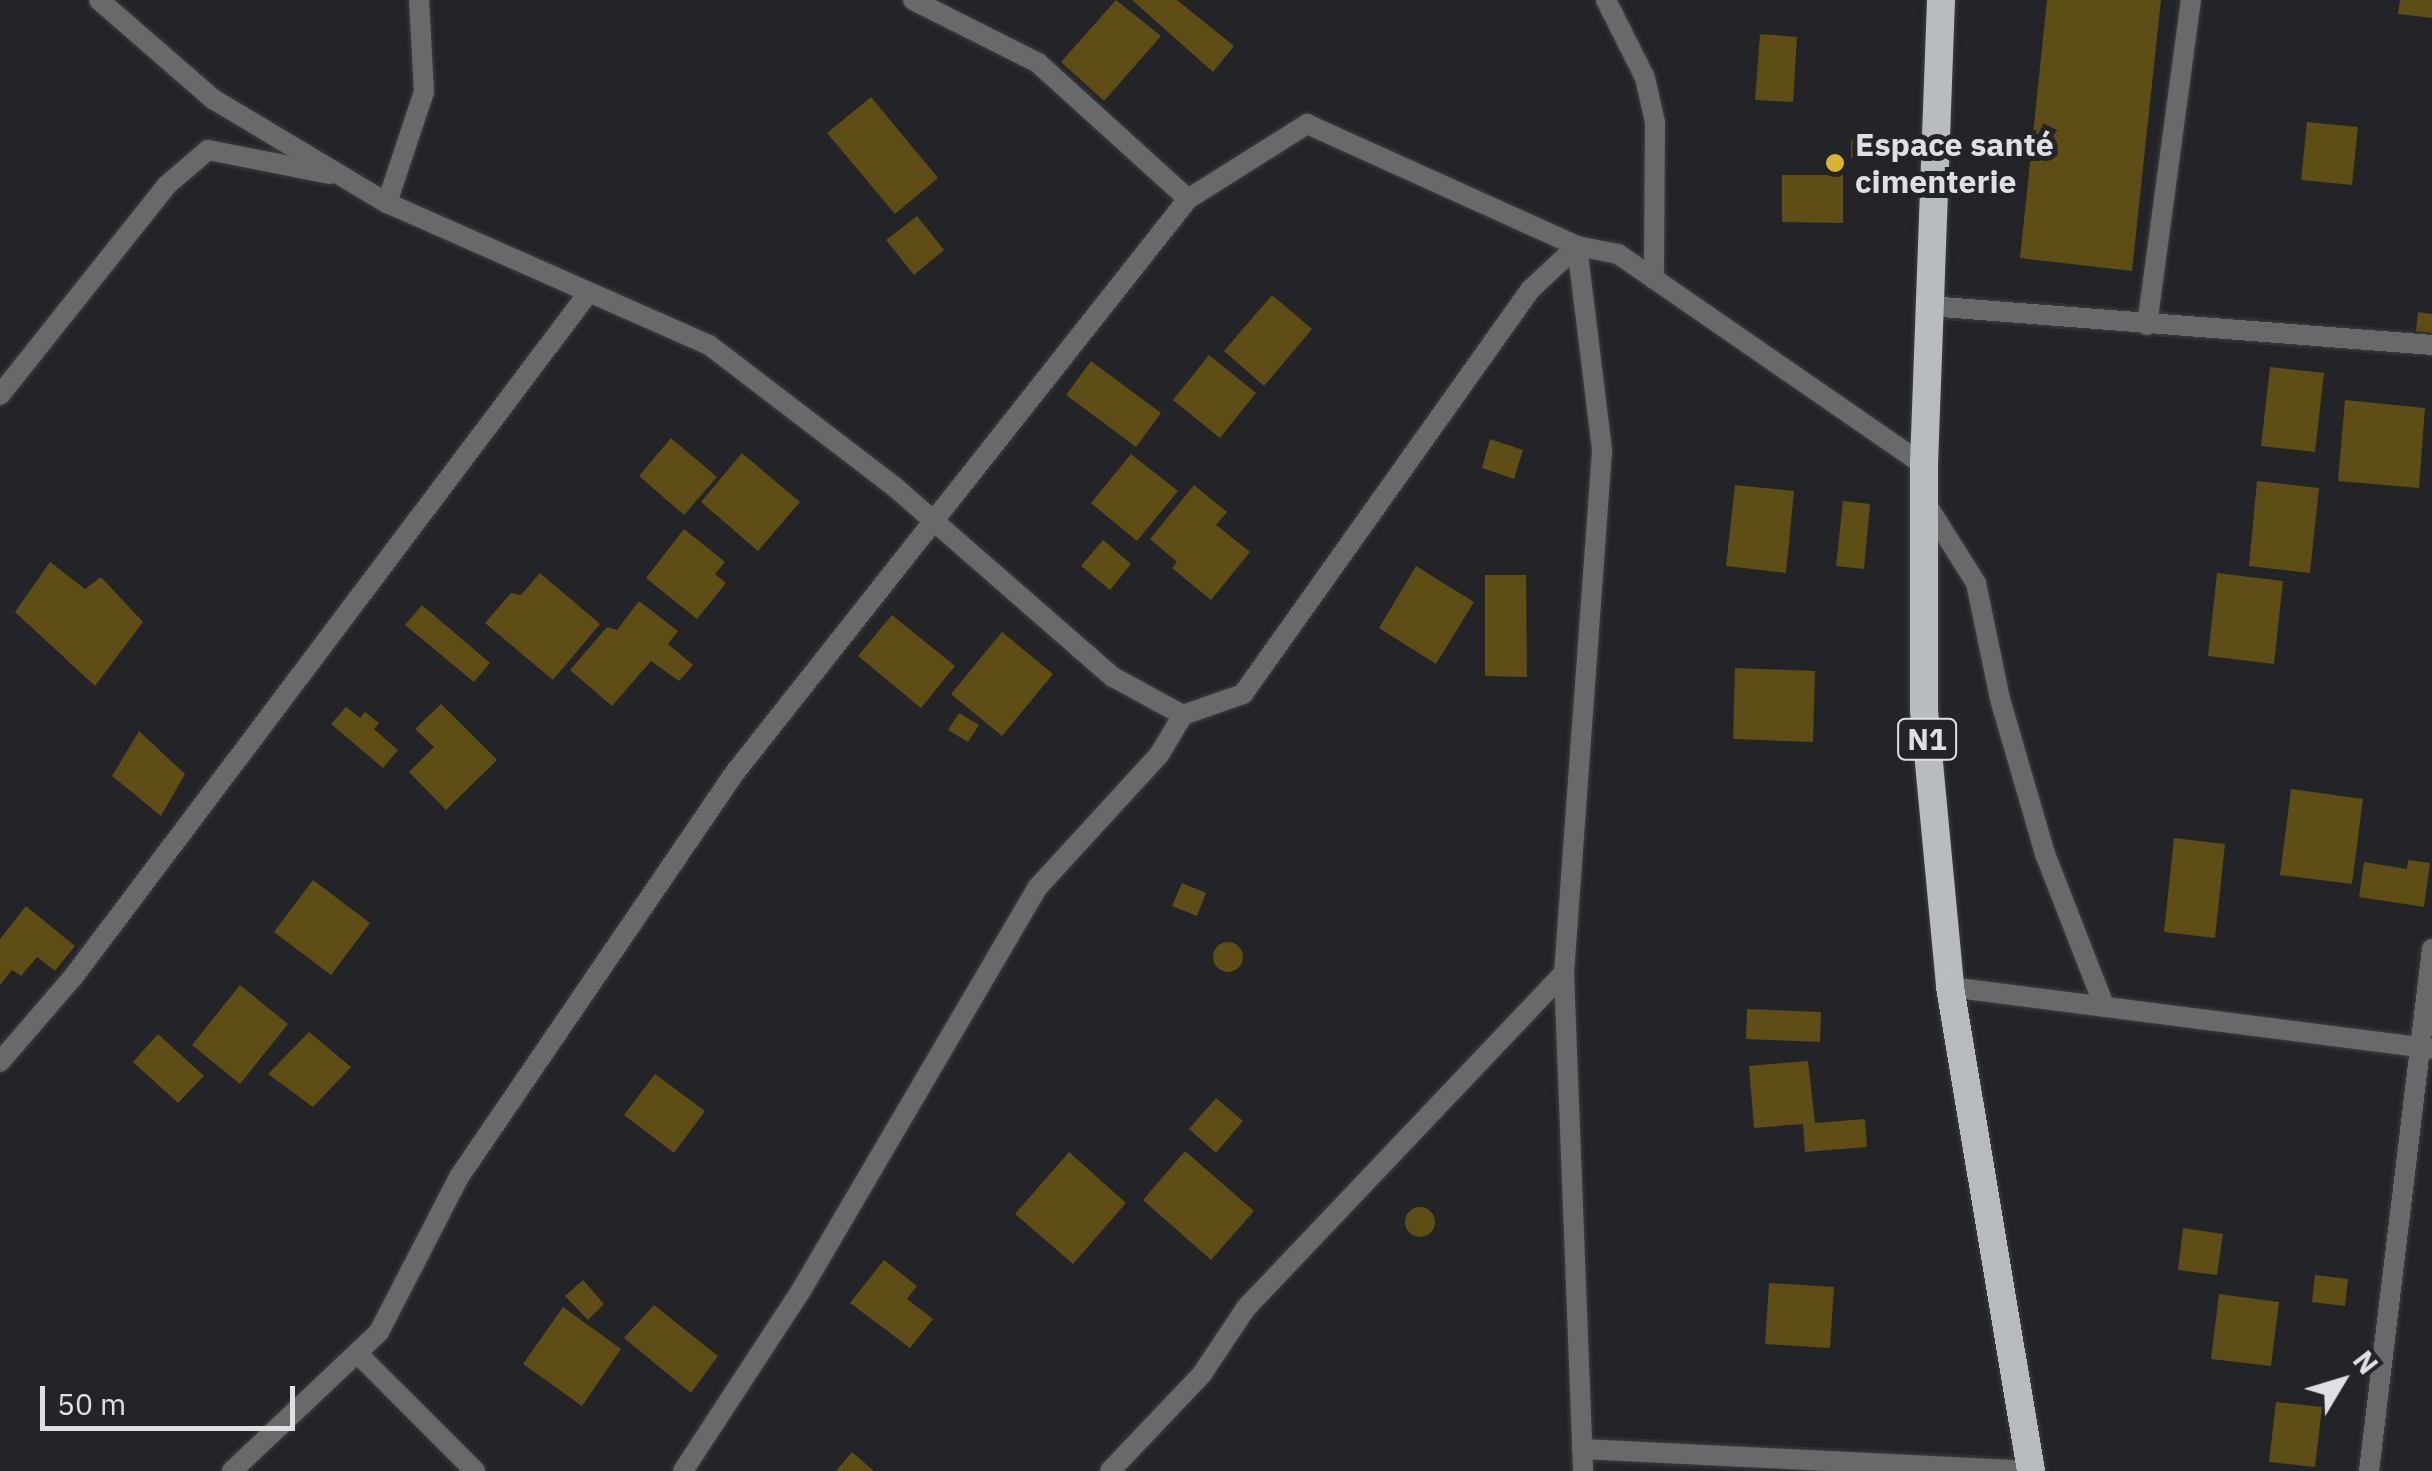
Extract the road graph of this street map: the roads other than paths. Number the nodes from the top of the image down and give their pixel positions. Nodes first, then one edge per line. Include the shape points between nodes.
1 (98, 0) edge
2 (419, 0) edge
3 (913, 0) edge
4 (1606, 0) edge
5 (1941, 0) edge
6 (2191, 0) edge
7 (346, 177) junction
8 (1188, 199) junction
9 (387, 203) junction
10 (1577, 246) junction
11 (1654, 279) junction
12 (586, 296) junction
13 (1929, 306) junction
14 (2148, 324) junction
15 (2432, 346) edge
16 (0, 395) edge
17 (1924, 465) junction
18 (1924, 500) junction
19 (933, 522) junction
20 (1183, 714) junction
21 (2432, 949) edge
22 (1564, 973) junction
23 (1950, 988) junction
24 (2104, 1006) junction
25 (2424, 1048) edge
26 (0, 1062) edge
27 (357, 1353) junction
28 (1582, 1449) junction
29 (1713, 1463) edge
30 (232, 1471) edge
31 (475, 1471) edge
32 (683, 1471) edge
33 (1110, 1471) edge
34 (1583, 1471) edge
35 (2029, 1471) edge
36 (2369, 1471) edge

1 - 7 street via 213,99
2 - 9 street via 424,92
3 - 8 street via 1038,63
4 - 11 street via 1645,78 1655,122
5 - 13 highway, N1
6 - 14 street
7 - 9 street
7 - 16 street via 208,150 167,185
8 - 10 street via 1307,124
8 - 19 street
9 - 12 street
10 - 11 street via 1618,254
10 - 20 street via 1530,290 1242,694
10 - 22 street via 1602,451
11 - 17 street
12 - 19 street via 644,311 708,345
12 - 26 street via 74,976
13 - 14 street
13 - 17 highway, N1
14 - 15 street
17 - 18 highway, N1
18 - 23 highway, N1 via 1924,710
18 - 24 street via 1976,583 2000,699 2045,854
19 - 20 street via 1113,677
19 - 27 street via 737,770 459,1177 379,1332
20 - 32 street via 1159,755 1037,888 802,1289
21 - 25 street
22 - 28 street
22 - 33 street via 1246,1308 1202,1374
23 - 24 street
23 - 35 highway, N1
24 - 25 street
25 - 36 street
27 - 30 street
27 - 31 street
28 - 29 street
28 - 34 street
29 - 35 street

